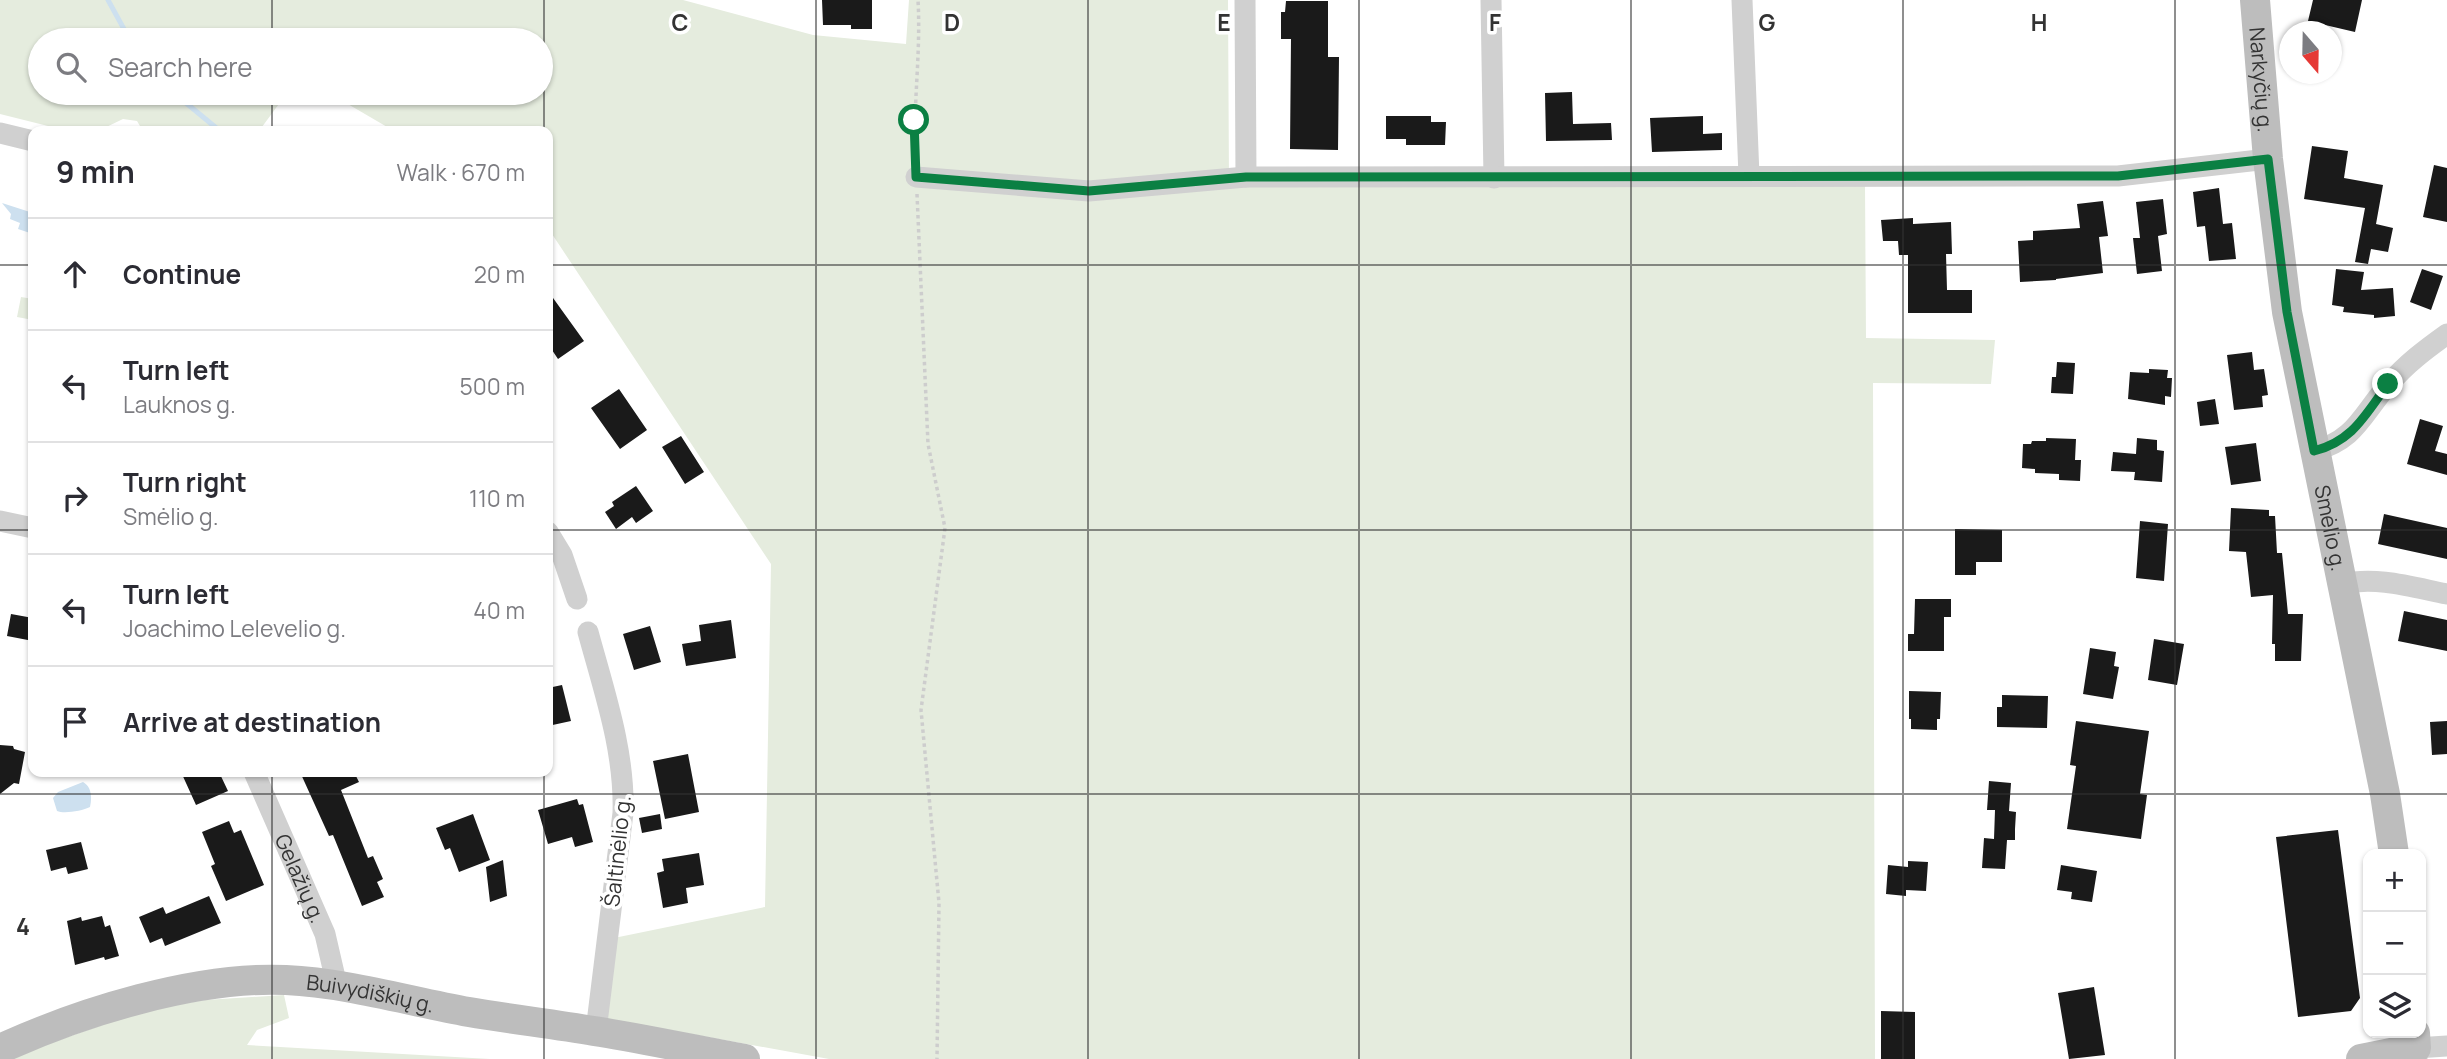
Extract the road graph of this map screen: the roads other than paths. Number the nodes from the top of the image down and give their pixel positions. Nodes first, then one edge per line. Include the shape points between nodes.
1 (1245, 0) edge
2 (1491, 0) edge
3 (1742, 0) edge
4 (2256, 0) edge
5 (0, 133) edge
6 (28, 140) edge
7 (2268, 159) junction
8 (1749, 176) junction
9 (916, 177) road end
10 (1246, 177) junction
11 (1494, 178) junction
12 (2447, 334) edge
13 (2314, 451) junction
14 (0, 521) edge
15 (28, 527) edge
16 (553, 540) edge
17 (2341, 584) junction
18 (2447, 594) edge
19 (577, 599) dead end
20 (588, 632) dead end
21 (256, 777) edge
22 (2393, 849) edge
23 (337, 985) junction
24 (596, 1031) junction
25 (2416, 1046) edge
26 (2447, 1046) edge
27 (0, 1049) edge
28 (746, 1059) edge
29 (2361, 1059) edge

1 - 10 street
2 - 11 street
3 - 8 street
4 - 7 main road, Narkyčių g.
5 - 6 street
7 - 8 street via 2118,176
7 - 13 main road, Smėlio g. via 2287,312
8 - 11 street
9 - 10 street via 1089,191
10 - 11 street
12 - 13 street via 2407,365 2344,439
13 - 17 main road, Smėlio g.
14 - 15 street
16 - 19 street
17 - 18 street via 2383,581
17 - 22 main road, Smėlio g.
20 - 24 street, Šaltinėlio g. via 624,783
21 - 23 street, Gelažių g. via 325,934
23 - 24 main road, Buivydiškių g.
23 - 27 main road, Buivydiškių g. via 286,980 210,985 118,1006
24 - 28 main road, Buivydiškių g.
25 - 26 street
25 - 29 main road

